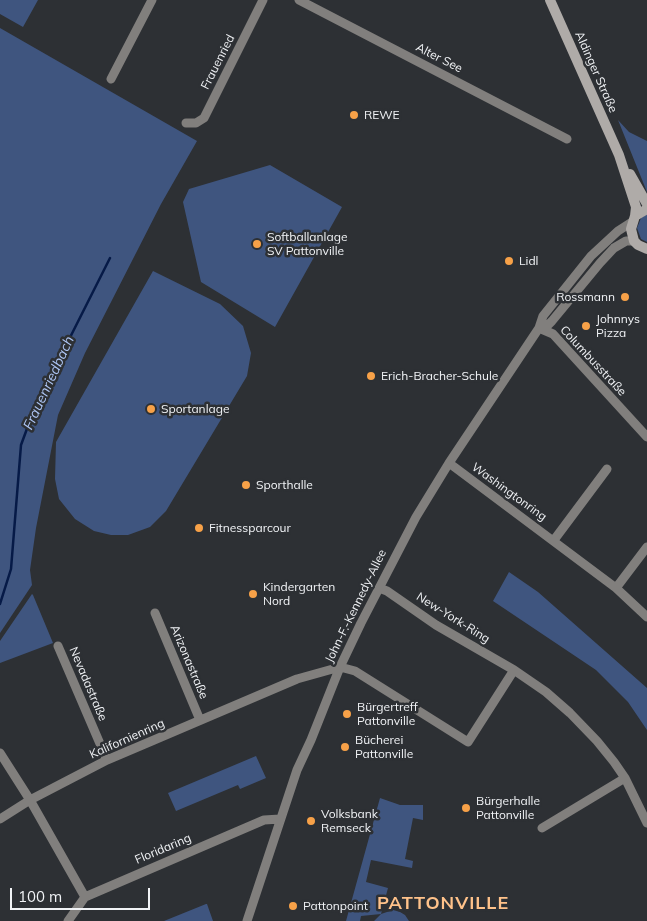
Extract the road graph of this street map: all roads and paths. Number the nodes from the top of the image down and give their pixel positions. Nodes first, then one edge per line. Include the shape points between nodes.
1 (152, 0) edge
2 (264, 0) edge
3 (299, 0) edge
4 (550, 0) edge
5 (111, 79) dead end
6 (186, 123) dead end
7 (568, 139) dead end
8 (619, 155) junction
9 (647, 204) edge
10 (647, 209) edge
11 (634, 219) junction
12 (634, 241) junction
13 (647, 249) edge
14 (540, 328) junction
15 (647, 438) edge
16 (449, 463) junction
17 (608, 469) dead end
18 (554, 540) junction
19 (647, 547) edge
20 (379, 588) junction
21 (616, 588) junction
22 (155, 613) dead end
23 (647, 617) edge
24 (58, 646) dead end
25 (340, 668) junction
26 (514, 670) junction
27 (200, 720) junction
28 (0, 753) edge
29 (107, 760) junction
30 (625, 778) junction
31 (30, 800) junction
32 (0, 819) edge
33 (280, 819) junction
34 (647, 823) edge
35 (542, 828) dead end
36 (84, 897) junction
37 (68, 921) edge
38 (247, 921) edge

1 - 5 street
2 - 6 street, Frauenried via 207,113 200,122
3 - 7 street, Alter See
4 - 8 main road, Aldinger Straße
8 - 9 main road
8 - 11 main road via 636,207
10 - 11 main road
11 - 12 main road
11 - 14 street, John-F.-Kennedy-Allee via 591,256 543,316
12 - 13 main road
12 - 14 street, John-F.-Kennedy-Allee via 614,248 548,326
14 - 15 street, Columbusstraße via 553,334
14 - 16 street, John-F.-Kennedy-Allee
16 - 18 street, Washingtonring
16 - 20 street, John-F.-Kennedy-Allee
17 - 18 street
18 - 21 street, Washingtonring
19 - 21 street
20 - 25 street, John-F.-Kennedy-Allee
20 - 26 street, New-York-Ring
21 - 23 street, Washingtonring
22 - 27 street, Arizonastraße
24 - 29 street, Nevadastraße
25 - 26 street via 355,671 468,742
25 - 27 street, Kalifornienring via 297,679
25 - 33 street, John-F.-Kennedy-Allee
26 - 30 street, New-York-Ring via 570,712
27 - 29 street, Kalifornienring
28 - 31 street
29 - 31 street, Kalifornienring
30 - 34 street, New-York-Ring
30 - 35 street
31 - 32 street, Kalifornienring
31 - 36 street
33 - 36 street, Floridaring via 264,820
33 - 38 street, John-F.-Kennedy-Allee
36 - 37 street

